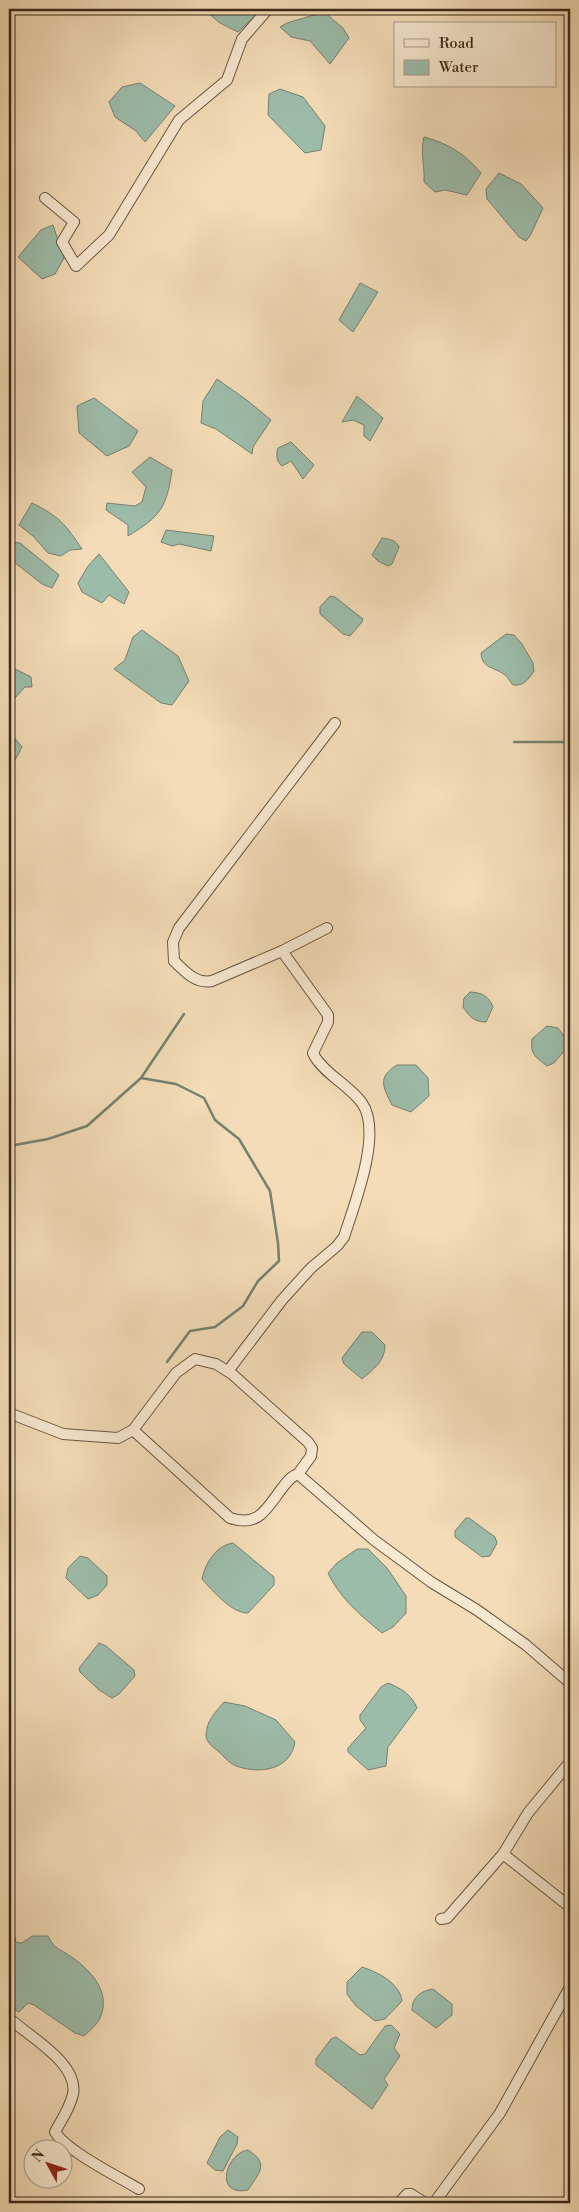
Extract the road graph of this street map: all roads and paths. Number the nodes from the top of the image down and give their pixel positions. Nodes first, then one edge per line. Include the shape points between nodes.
1 (268, 9) edge
2 (45, 198) dead end
3 (334, 724) dead end
4 (327, 928) dead end
5 (282, 951) junction
6 (228, 1371) junction
7 (9, 1413) edge
8 (133, 1430) junction
9 (298, 1474) junction
10 (570, 1683) edge
11 (570, 1762) edge
12 (503, 1854) junction
13 (570, 1907) edge
14 (442, 1919) dead end
15 (570, 1987) edge
16 (9, 2018) edge
17 (139, 2188) dead end
18 (399, 2203) edge
19 (425, 2203) edge
20 (434, 2203) edge

1 - 2 street via 242,38 227,80 180,120 109,235 76,266 62,242 74,222
3 - 5 street via 179,928 173,942 174,961 195,980 204,983
4 - 5 street
5 - 6 street via 328,1016 313,1053 362,1103 368,1119 367,1168 344,1237 282,1300
6 - 8 street via 216,1364 196,1360 176,1373
6 - 9 street via 308,1442 312,1448 311,1456
7 - 8 street via 63,1434 118,1438
8 - 9 street via 230,1518 241,1522 249,1522 259,1516 289,1480
9 - 10 street via 374,1540 431,1582 478,1610
11 - 12 street via 528,1814
12 - 13 street
12 - 14 street via 447,1918
15 - 20 street via 500,2113
16 - 17 street via 56,2057 71,2075 74,2092 55,2132 59,2138
18 - 19 street via 407,2194

